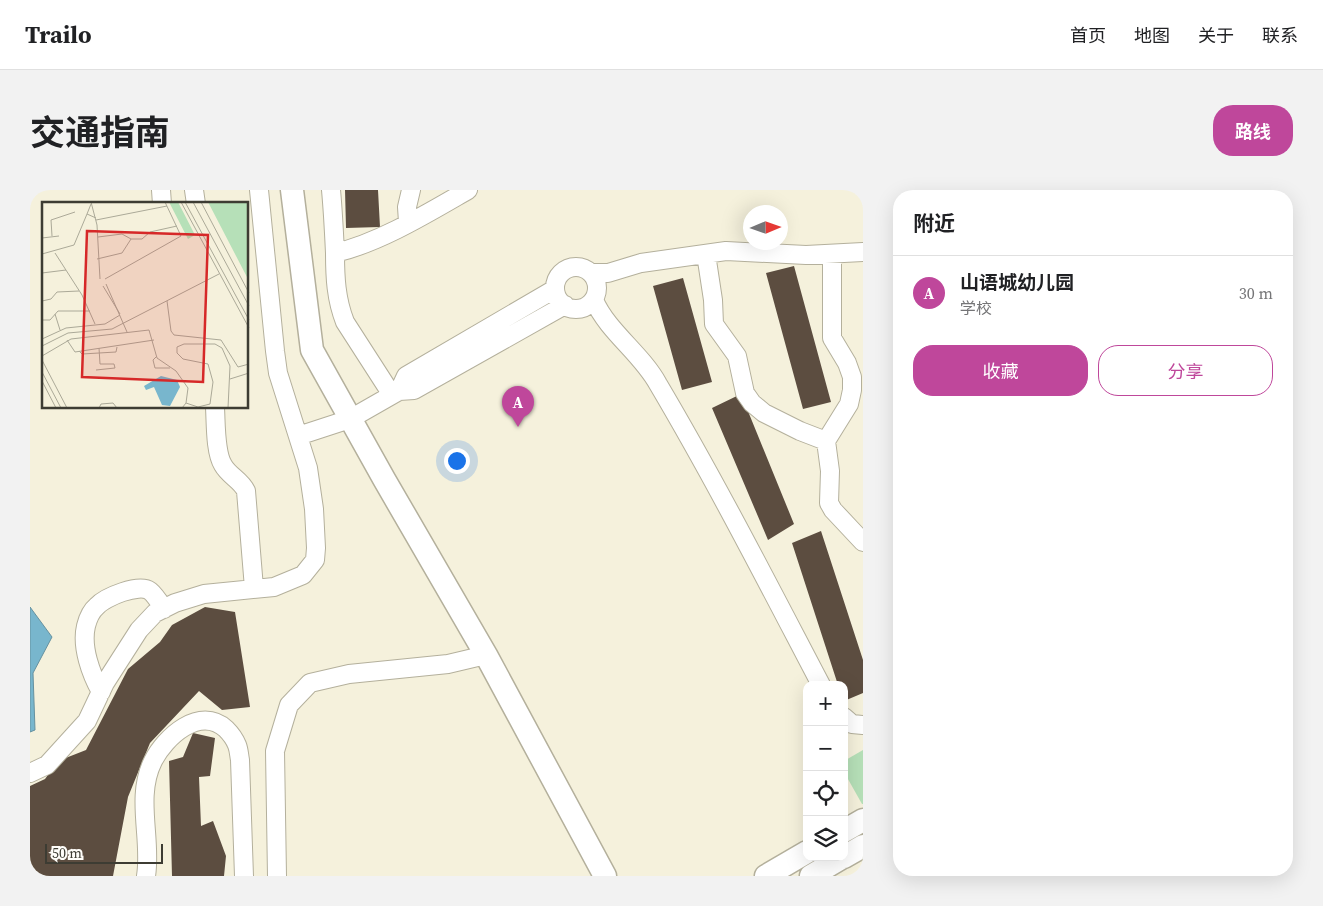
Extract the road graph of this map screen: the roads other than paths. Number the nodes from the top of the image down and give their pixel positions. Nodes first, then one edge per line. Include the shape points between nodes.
1 (259, 190) edge
2 (292, 190) edge
3 (331, 190) edge
4 (410, 190) edge
5 (468, 190) edge
6 (408, 222) junction
7 (256, 245) edge
8 (863, 252) edge
9 (335, 253) junction
10 (706, 254) junction
11 (832, 254) junction
12 (555, 289) junction
13 (596, 292) junction
14 (565, 305) junction
15 (396, 393) junction
16 (214, 409) edge
17 (350, 419) junction
18 (298, 436) junction
19 (826, 441) junction
20 (863, 542) edge
21 (254, 588) junction
22 (164, 609) junction
23 (486, 655) junction
24 (819, 681) edge
25 (101, 692) junction
26 (848, 720) edge
27 (863, 725) edge
28 (30, 773) edge
29 (863, 820) edge
30 (848, 829) edge
31 (863, 846) edge
32 (803, 854) edge
33 (848, 855) edge
34 (837, 861) edge
35 (146, 876) edge
36 (244, 876) edge
37 (277, 876) edge
38 (605, 876) edge
39 (766, 876) edge
40 (811, 876) edge

1 - 7 street
2 - 17 main road via 312,350
3 - 9 street
4 - 6 street
5 - 6 street
6 - 9 street via 359,246
7 - 18 street via 278,373
8 - 11 street
9 - 15 street via 334,272 345,322
10 - 11 street via 726,251
10 - 13 street via 641,263
10 - 19 street via 714,324 737,356 745,393 764,413
11 - 19 street via 832,338 848,363 852,390 849,404
12 - 13 street via 557,279 566,269 580,266
12 - 14 street
12 - 15 street via 406,376
13 - 14 street via 576,309
13 - 24 street via 652,373 695,446
14 - 15 street via 414,390
15 - 17 street
16 - 21 street via 220,459 246,491
17 - 18 street
17 - 23 main road
18 - 21 street via 308,468 314,509 315,560 303,575 274,587
19 - 20 street via 830,471 829,503
21 - 22 street via 204,594
22 - 25 street via 139,630
22 - 25 street via 146,589 112,596 90,613 86,648
23 - 37 street via 448,664 349,674 310,683 289,706 275,751
23 - 38 main road
25 - 28 street via 87,721 46,765
26 - 27 street
29 - 30 main road
31 - 33 main road
32 - 39 main road
34 - 40 main road
35 - 36 street via 145,795 152,762 166,742 185,727 197,721 211,721 228,731 237,745

